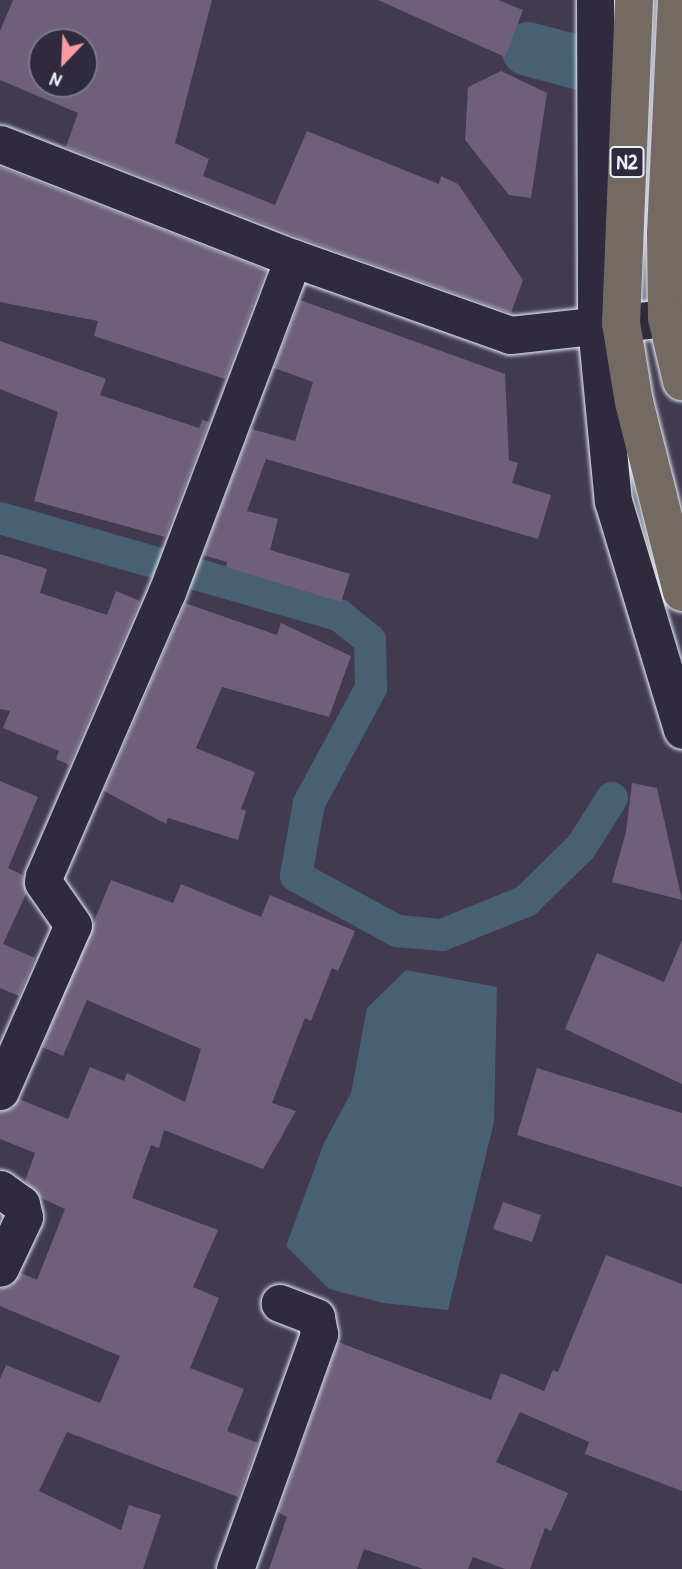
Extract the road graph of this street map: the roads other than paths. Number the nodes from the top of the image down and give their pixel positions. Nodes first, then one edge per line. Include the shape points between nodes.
1 (595, 0) edge
2 (634, 0) edge
3 (677, 0) edge
4 (0, 144) edge
5 (293, 258) junction
6 (667, 318) junction
7 (608, 325) junction
8 (682, 381) edge
9 (682, 592) edge
10 (682, 730) edge
11 (0, 1091) edge
12 (0, 1189) edge
13 (0, 1268) edge
14 (281, 1303) dead end
15 (235, 1569) edge

1 - 7 street
2 - 7 highway, N2
3 - 6 highway, N2 via 666,233
4 - 5 street
5 - 7 street via 510,335
5 - 11 street via 167,592 44,876 43,882 73,925
6 - 7 street
6 - 8 highway, N2
7 - 9 highway, N2 via 634,402
7 - 10 street via 613,501
12 - 13 street via 21,1204 24,1217
14 - 15 street via 316,1317 319,1334

